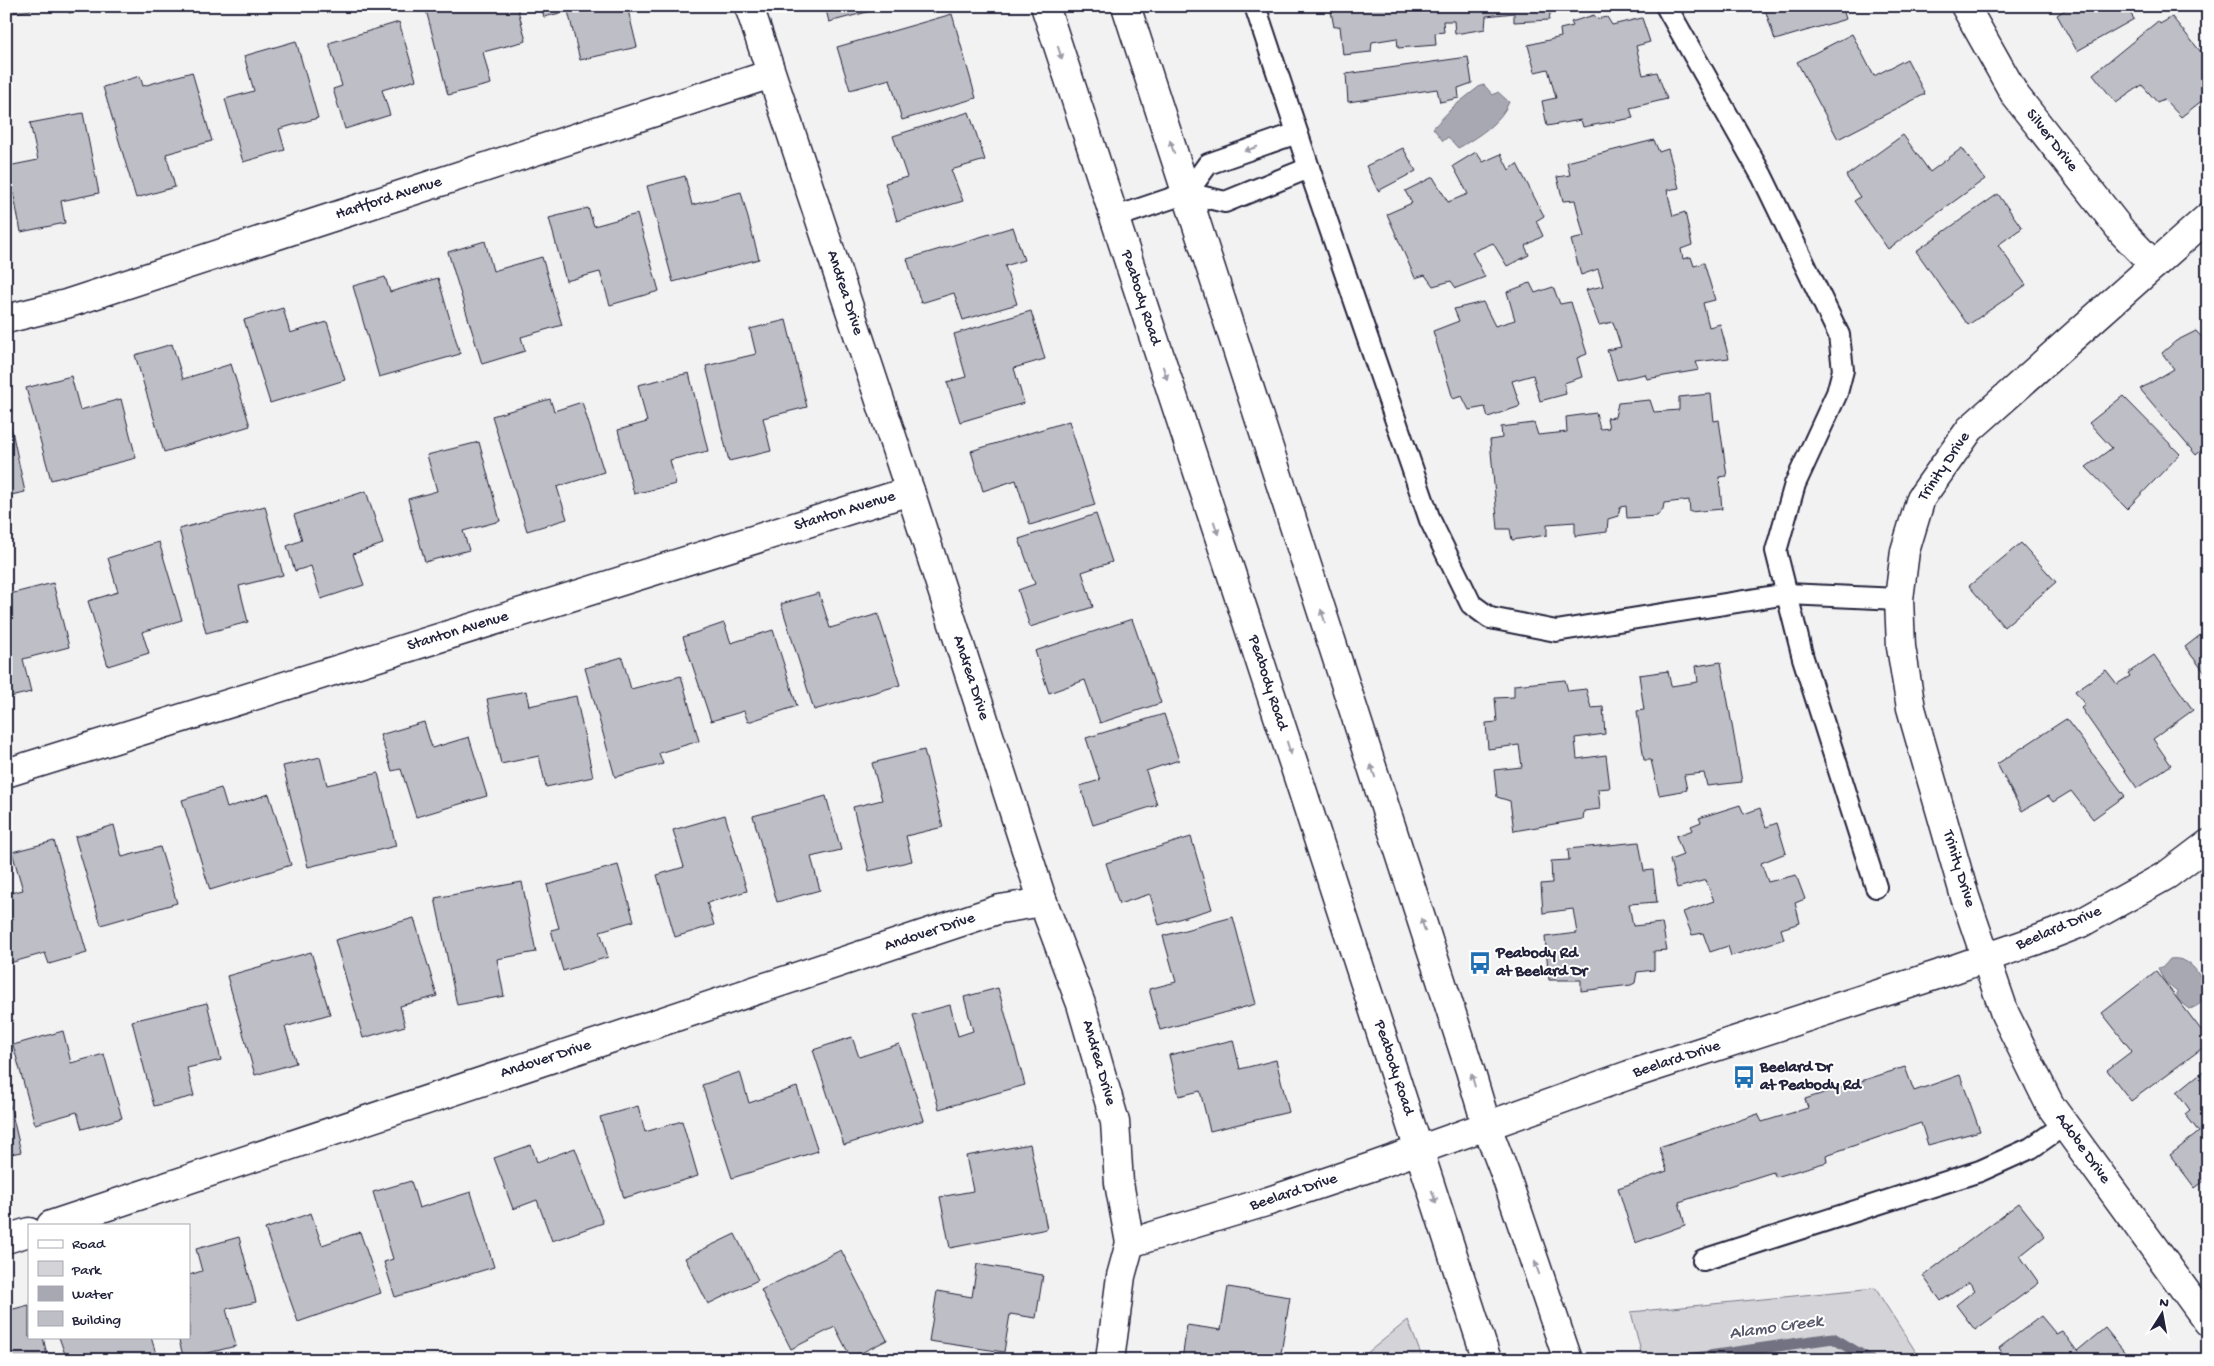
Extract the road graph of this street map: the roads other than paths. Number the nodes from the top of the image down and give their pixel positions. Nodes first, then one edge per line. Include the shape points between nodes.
1 (749, 6) edge
2 (1045, 6) edge
3 (1126, 6) edge
4 (1256, 6) edge
5 (1666, 6) edge
6 (1965, 6) edge
7 (771, 74) junction
8 (1297, 133) junction
9 (1309, 168) junction
10 (1187, 193) junction
11 (2208, 217) edge
12 (1113, 218) junction
13 (2154, 265) junction
14 (6, 319) edge
15 (910, 491) junction
16 (1787, 594) junction
17 (1899, 599) junction
18 (6, 773) edge
19 (2208, 844) edge
20 (1876, 887) dead end
21 (1042, 902) junction
22 (1986, 958) junction
23 (2064, 1125) junction
24 (1486, 1127) junction
25 (1419, 1150) junction
26 (53, 1224) edge
27 (28, 1232) edge
28 (6, 1240) edge
29 (1130, 1243) junction
30 (1703, 1260) dead end
31 (2208, 1322) edge
32 (1483, 1349) edge
33 (1110, 1360) edge
34 (1568, 1360) edge

1 - 7 street, Andrea Drive
2 -> 12 street, Peabody Road
10 -> 3 street
4 - 8 lane
5 - 16 lane via 1762,176 1839,335 1843,370 1837,393 1795,484 1776,551
6 - 13 street, Silver Drive via 2016,95 2123,233
7 - 14 street, Hartford Avenue via 66,304
7 - 15 street, Andrea Drive
8 - 9 lane
8 -> 10 lane via 1208,164
9 - 10 lane via 1225,202
9 - 16 lane via 1430,520 1471,604 1490,618 1556,631
10 - 12 lane
24 -> 10 street
11 - 13 street, Trinity Drive
12 -> 25 street, Peabody Road
13 - 17 street, Trinity Drive via 1970,429 1921,498 1905,551
15 - 18 street, Stanton Avenue
15 - 21 street, Andrea Drive
16 - 17 lane
16 - 20 lane via 1803,658
17 - 22 street, Trinity Drive via 1901,647 1911,708 1965,897
19 - 22 street, Beelard Drive via 2167,875 2081,923
21 - 26 street, Andover Drive via 1000,909
21 - 29 street, Andrea Drive via 1081,1004 1114,1122 1119,1183
22 - 23 street, Adobe Drive via 2005,1014 2050,1105
22 - 24 street, Beelard Drive via 1629,1075
23 - 30 lane via 2031,1148 1980,1171
23 - 31 street, Adobe Drive
24 - 25 street, Beelard Drive
34 -> 24 street
25 - 29 street, Beelard Drive via 1269,1201
25 -> 32 street, Peabody Road
27 - 28 street
29 - 33 street, Andrea Drive via 1121,1276

